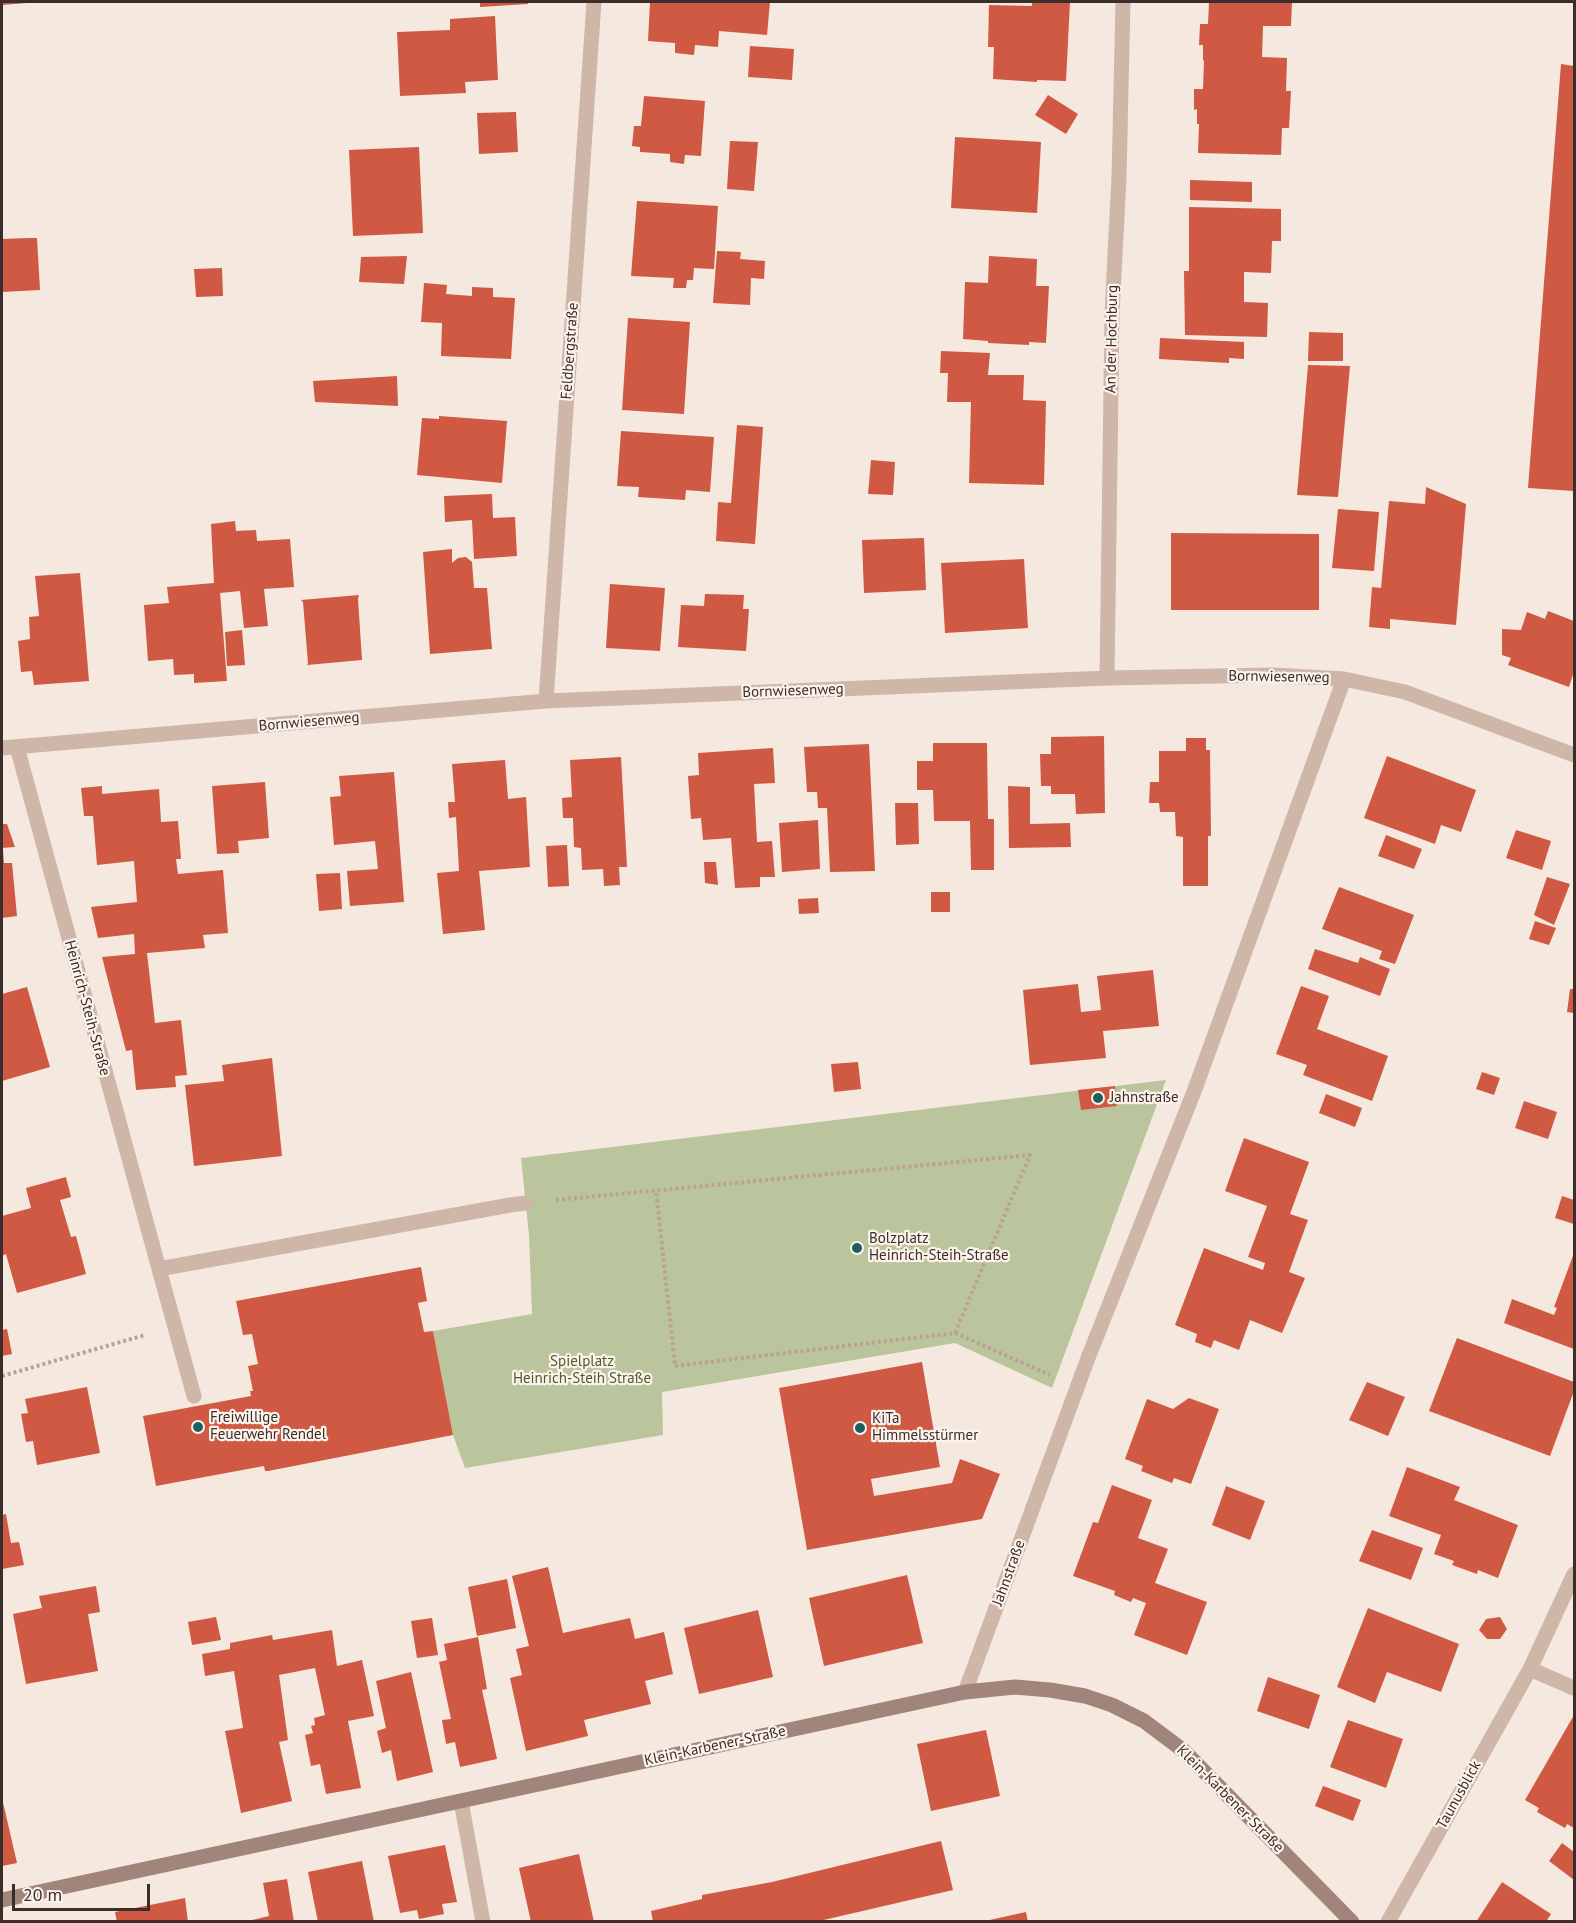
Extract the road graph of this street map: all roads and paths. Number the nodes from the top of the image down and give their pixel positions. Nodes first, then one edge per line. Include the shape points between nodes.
1 (594, 2) edge
2 (1123, 2) edge
3 (1107, 678) junction
4 (1344, 679) junction
5 (546, 701) junction
6 (9, 747) edge
7 (1575, 755) edge
8 (656, 1191) junction
9 (526, 1203) joint
10 (159, 1269) junction
11 (955, 1333) junction
12 (137, 1338) dead end
13 (2, 1376) edge
14 (1078, 1388) junction
15 (194, 1396) dead end
16 (1575, 1574) edge
17 (1530, 1669) junction
18 (1575, 1688) edge
19 (965, 1692) junction
20 (461, 1801) junction
21 (2, 1900) edge
22 (483, 1922) edge
23 (1352, 1922) edge
24 (1388, 1922) edge

1 - 5 street, Feldbergstraße
2 - 3 street, An der Hochburg via 1112,314
3 - 4 street, Bornwiesenweg via 1274,675
3 - 5 street, Bornwiesenweg
4 - 7 street, Bornwiesenweg via 1405,692
4 - 14 street, Jahnstraße via 1195,1089
5 - 6 street, Bornwiesenweg
6 - 10 street, Heinrich-Steih-Straße
8 - 9 path
8 - 11 path via 675,1366
8 - 11 path via 1030,1155
9 - 10 street
10 - 15 street, Heinrich-Steih-Straße
11 - 14 path
12 - 13 path
14 - 19 street, Jahnstraße
16 - 17 street, Taunusblick
17 - 18 street
17 - 24 street, Taunusblick
19 - 20 main road, Klein-Karbener-Straße
19 - 23 main road, Klein-Karbener-Straße via 1015,1687 1050,1690 1085,1696 1144,1720 1184,1751
20 - 21 main road, Klein-Karbener-Straße
20 - 22 street

